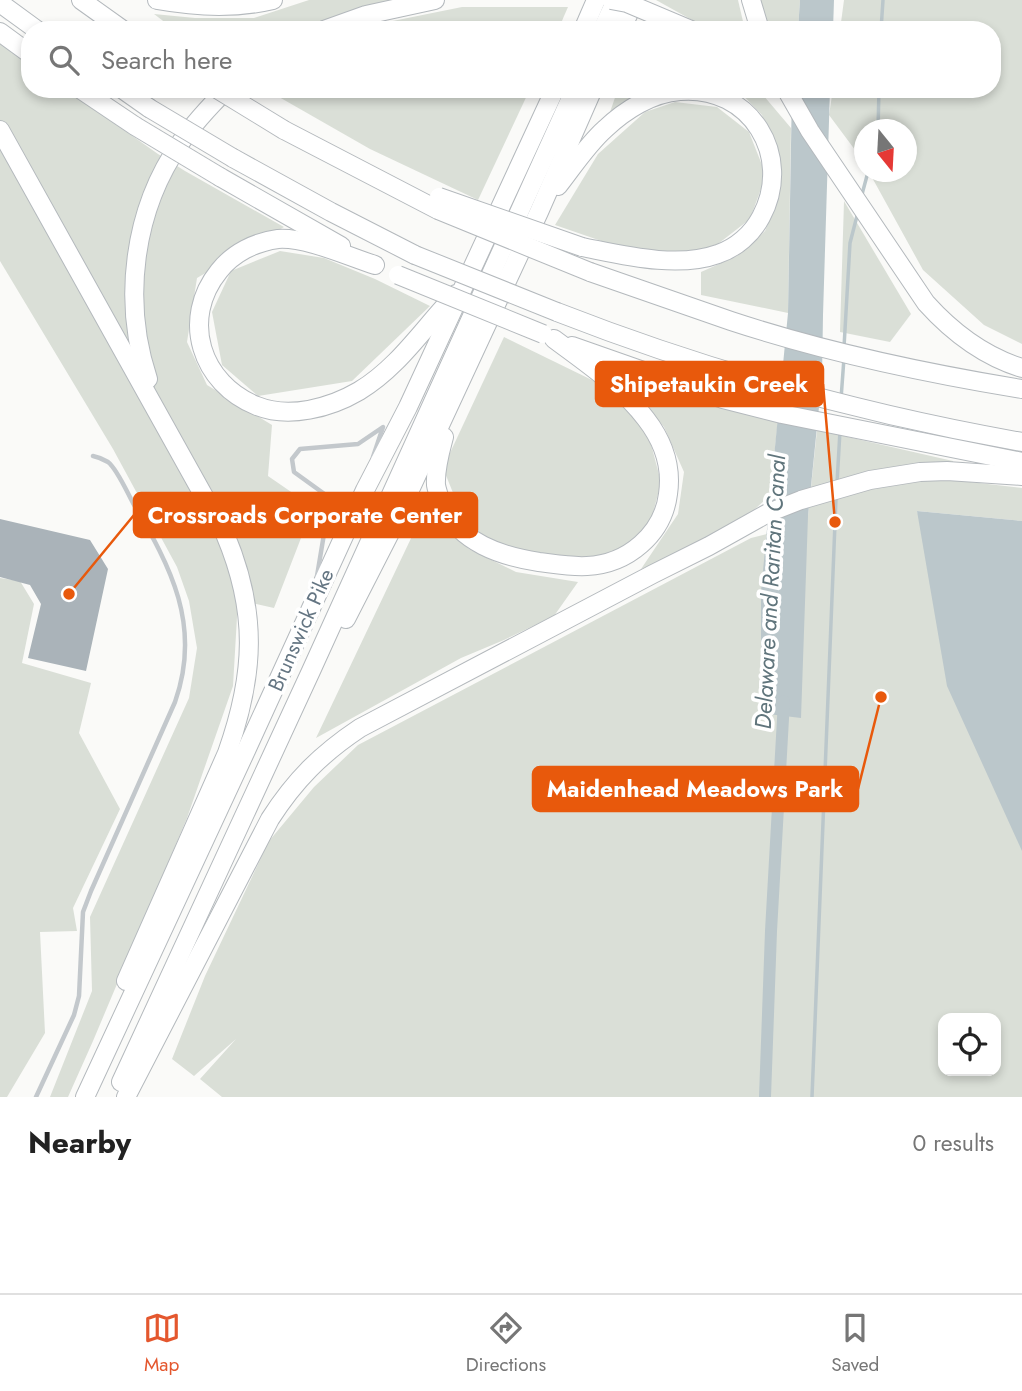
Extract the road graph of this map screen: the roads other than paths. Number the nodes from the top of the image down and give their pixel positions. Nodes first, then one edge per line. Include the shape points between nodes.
1 (81, 0) edge
2 (157, 0) edge
3 (273, 0) edge
4 (435, 0) edge
5 (596, 0) edge
6 (613, 0) edge
7 (635, 0) edge
8 (751, 0) edge
9 (0, 3) edge
10 (25, 21) edge
11 (111, 21) edge
12 (349, 21) edge
13 (587, 21) edge
14 (605, 21) edge
15 (625, 21) edge
16 (670, 21) edge
17 (757, 21) edge
18 (0, 32) edge
19 (21, 47) edge
20 (93, 98) edge
21 (135, 98) edge
22 (218, 98) edge
23 (232, 98) edge
24 (551, 98) edge
25 (571, 98) edge
26 (589, 98) edge
27 (653, 98) edge
28 (724, 98) edge
29 (780, 98) edge
30 (791, 98) edge
31 (0, 130) edge
32 (810, 131) junction
33 (438, 203) junction
34 (539, 212) junction
35 (374, 265) junction
36 (466, 284) junction
37 (548, 337) junction
38 (1022, 368) edge
39 (1022, 389) edge
40 (455, 393) junction
41 (163, 420) junction
42 (1022, 442) edge
43 (93, 456) dead end
44 (1022, 462) edge
45 (1022, 476) edge
46 (353, 514) junction
47 (312, 605) junction
48 (311, 671) junction
49 (36, 1097) edge
50 (77, 1097) edge
51 (85, 1097) edge
52 (114, 1097) edge
53 (126, 1097) edge

1 - 11 highway
2 - 3 highway via 211,6
4 - 12 highway
5 - 13 highway
6 - 14 highway
6 - 16 highway, bridge
7 - 15 highway
8 - 17 highway
9 - 10 highway
18 - 19 highway
20 - 35 highway, bridge
21 - 42 highway, bridge via 233,158 415,254 628,340 791,390
22 - 41 highway via 180,143 162,174 146,213 137,254 134,301 138,343
23 - 33 highway, bridge via 342,160
24 - 36 highway, Brunswick Pike
25 - 48 highway, Brunswick Pike
26 - 34 highway
27 - 34 highway, bridge via 604,129
28 - 33 highway, bridge via 741,108 761,131 773,176 757,224 720,254 681,261 627,256
29 - 32 highway
30 - 32 highway
31 - 41 highway
32 - 38 highway via 940,319 973,346
33 - 39 highway, bridge via 590,272 733,321 895,364
34 - 40 highway
35 - 36 highway via 295,240 264,242 237,254 214,278 200,309 204,355 218,380 258,407 277,411 338,401 378,378
35 - 37 highway, bridge
36 - 46 highway, Brunswick Pike
37 - 40 highway via 629,399 665,454 669,487 662,518 645,541 619,558 587,566 528,560 481,546 456,527 436,485 438,457
37 - 44 highway via 723,399
40 - 48 highway via 368,579
41 - 50 highway via 234,556 249,637 246,691 227,753
43 - 49 lane via 111,464 160,549 181,606 184,668 176,702 83,912 79,996
45 - 53 highway via 919,472 801,500 768,513 338,743 298,780 270,819
46 - 47 highway, Brunswick Pike
46 - 47 lane via 383,427 358,444 300,449 292,459 294,471 330,498
47 - 51 highway, Brunswick Pike
48 - 52 highway, Brunswick Pike

